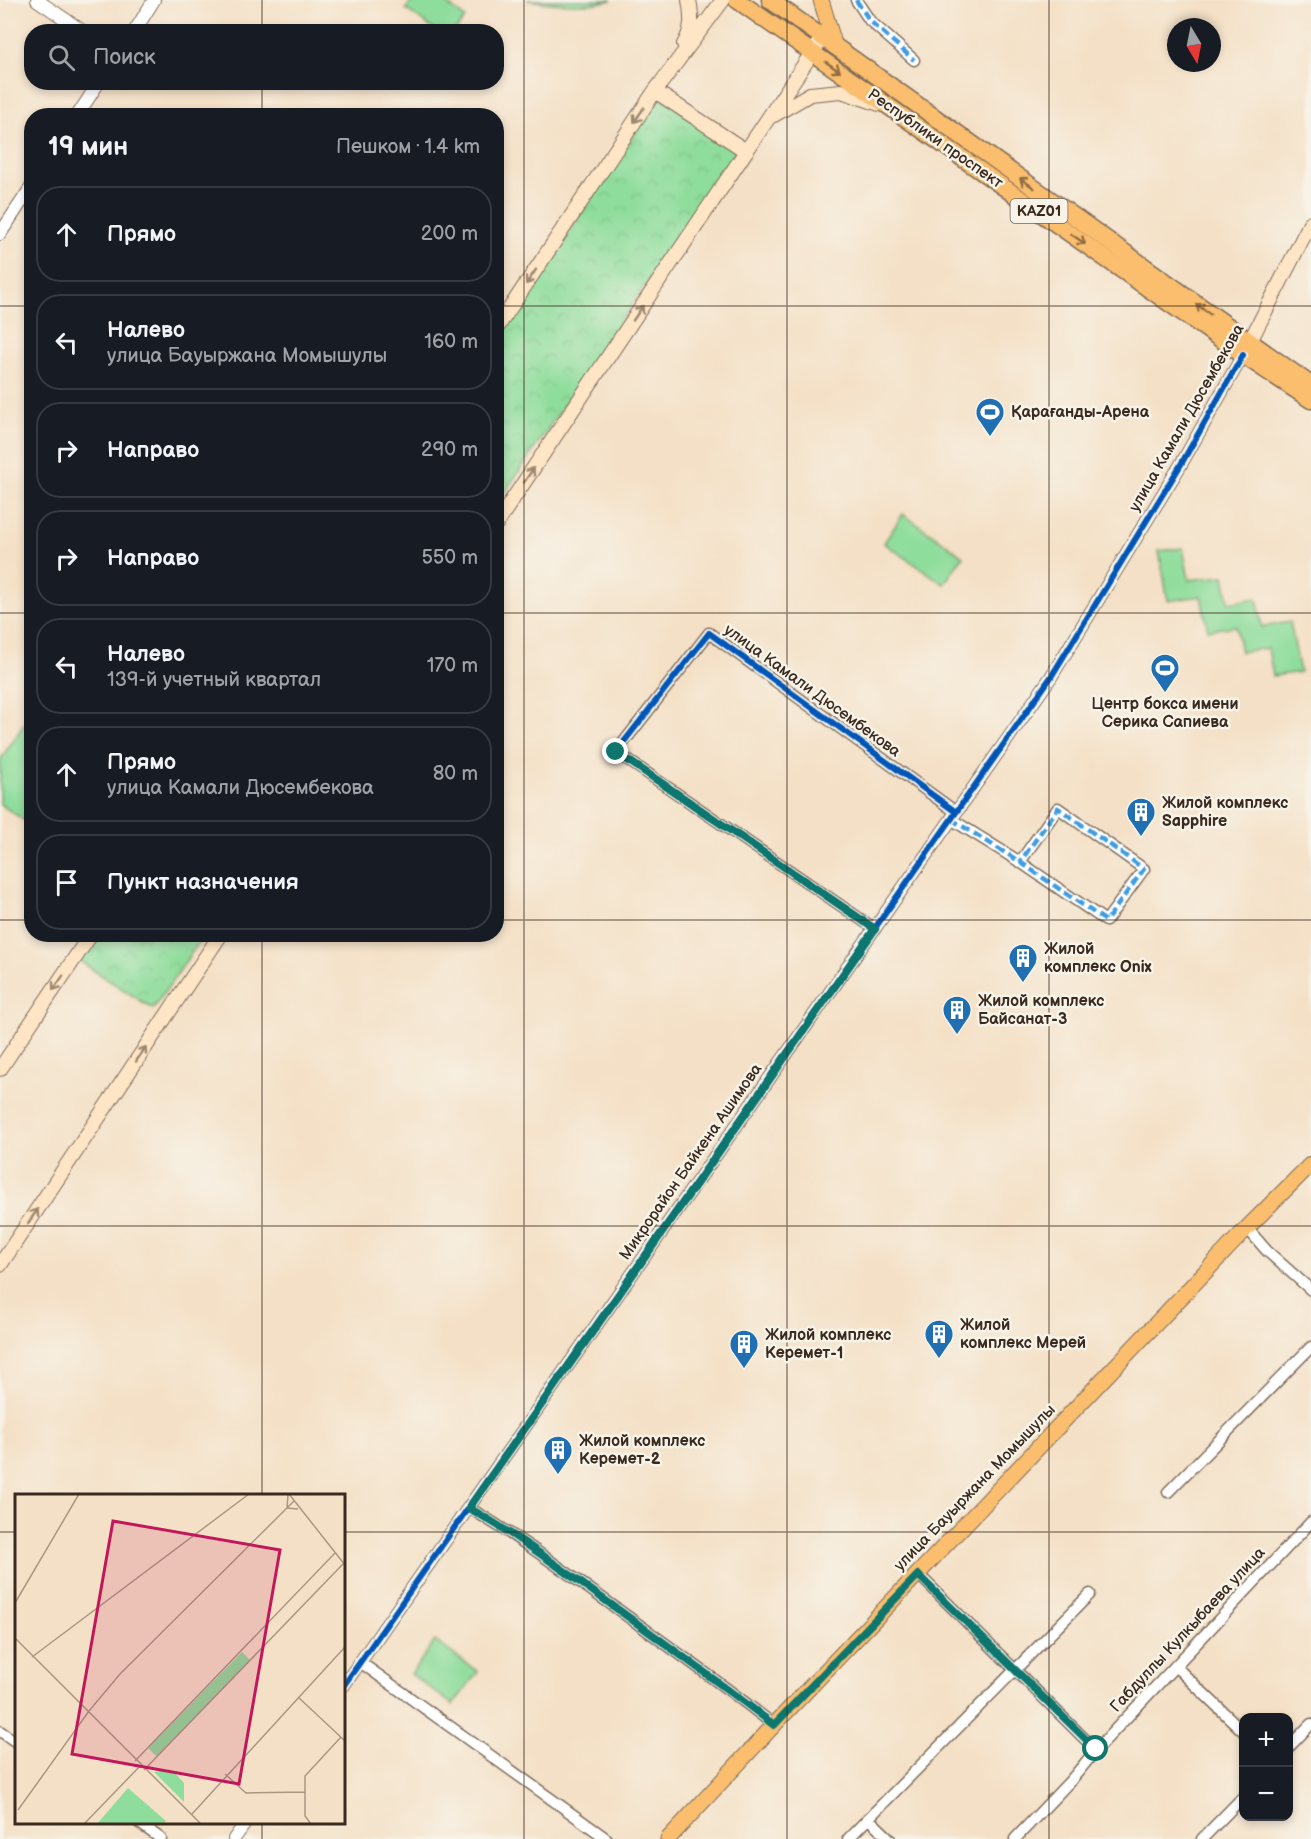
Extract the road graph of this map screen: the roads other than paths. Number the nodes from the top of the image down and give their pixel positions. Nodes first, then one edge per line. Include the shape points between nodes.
1 (37, 0) edge
2 (154, 0) edge
3 (689, 0) edge
4 (723, 0) edge
5 (737, 0) edge
6 (821, 0) edge
7 (856, 0) edge
8 (777, 2) edge
9 (768, 20) junction
10 (72, 24) edge
11 (139, 24) edge
12 (829, 42) junction
13 (812, 52) junction
14 (914, 60) dead end
15 (659, 86) junction
16 (94, 90) edge
17 (82, 108) edge
18 (892, 108) junction
19 (767, 120) junction
20 (746, 151) junction
21 (24, 198) edge
22 (1311, 222) edge
23 (0, 234) edge
24 (504, 317) edge
25 (1247, 349) junction
26 (1311, 385) edge
27 (1311, 400) edge
28 (504, 512) edge
29 (1064, 657) joint
30 (953, 816) junction
31 (1020, 862) junction
32 (875, 929) junction
33 (86, 942) edge
34 (216, 942) edge
35 (0, 1069) edge
36 (1311, 1164) edge
37 (1247, 1228) junction
38 (0, 1265) edge
39 (1311, 1290) edge
40 (1311, 1347) edge
41 (1168, 1492) dead end
42 (469, 1508) junction
43 (1311, 1521) edge
44 (918, 1575) junction
45 (1090, 1594) dead end
46 (360, 1662) junction
47 (1175, 1666) junction
48 (1015, 1670) junction
49 (345, 1684) edge
50 (1311, 1724) edge
51 (774, 1725) junction
52 (1239, 1727) edge
53 (0, 1731) edge
54 (15, 1741) edge
55 (1293, 1743) edge
56 (1096, 1749) junction
57 (1239, 1801) edge
58 (868, 1818) junction
59 (141, 1824) edge
60 (245, 1824) edge
61 (161, 1839) edge
62 (234, 1839) edge
63 (607, 1839) edge
64 (668, 1839) edge
65 (848, 1839) edge
66 (890, 1839) edge
67 (1015, 1839) edge
68 (1202, 1839) edge

1 - 10 street
2 - 11 street
3 - 15 main road via 690,33
4 - 15 main road
5 - 9 highway, Республики проспект / KАZ01
6 - 12 main road
7 - 14 street via 870,21
8 - 9 main road
8 - 12 highway, Республики проспект / KАZ01
9 - 13 highway, Республики проспект / KАZ01
12 - 13 main road
25 -> 12 highway, Республики проспект / KАZ01
13 -> 18 highway, Республики проспект / KАZ01
13 - 19 main road
15 - 20 main road
15 -> 24 main road
16 - 17 street
18 - 19 main road via 842,90 810,94
18 -> 25 highway, Республики проспект / KАZ01
19 - 20 main road
28 -> 20 main road
21 - 23 street
22 - 25 main road, улица Камали Дюсембекова
25 - 26 highway, Республики проспект / KАZ01
25 - 27 highway, Республики проспект / KАZ01
25 - 29 street, улица Камали Дюсембекова
29 - 30 street, Микрорайон Байкена Ашимова
30 - 31 street
30 - 32 street, Микрорайон Байкена Ашимова
30 - 32 street, улица Камали Дюсембекова via 709,633 616,752
31 - 31 street via 1107,921 1144,869 1058,808
32 - 42 street, Микрорайон Байкена Ашимова
33 -> 35 main road
38 -> 34 main road
36 - 37 main road, улица Бауыржана Момышулы
37 - 39 street
37 - 44 main road, улица Бауыржана Момышулы
40 - 41 street
42 - 46 street, Микрорайон Байкена Ашимова
42 - 51 street via 673,1648
43 - 47 street, Габдуллы Кулкыбаева улица
44 - 48 street
44 - 51 main road, улица Бауыржана Момышулы
45 - 48 street
46 - 49 street, Микрорайон Байкена Ашимова
46 - 63 street
47 - 52 street
47 - 56 street, Габдуллы Кулкыбаева улица
48 - 56 street
48 - 58 street
50 - 55 street
51 - 64 main road, улица Бауыржана Момышулы
53 - 54 street
56 - 67 street, Габдуллы Кулкыбаева улица
57 - 68 street
58 - 65 street
58 - 66 street
59 - 61 street
60 - 62 street

